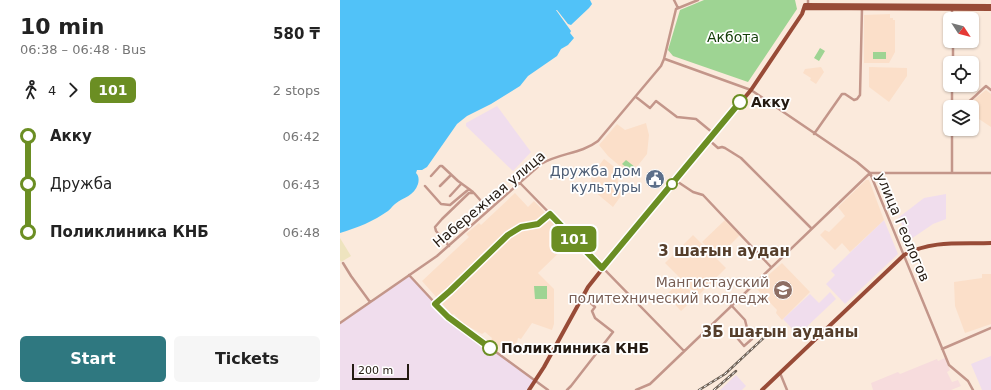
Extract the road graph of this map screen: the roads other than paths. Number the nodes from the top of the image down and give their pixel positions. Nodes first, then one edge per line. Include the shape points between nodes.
1 (674, 0) edge
2 (698, 0) edge
3 (975, 0) edge
4 (806, 4) edge
5 (862, 7) junction
6 (952, 7) junction
7 (678, 8) junction
8 (975, 8) junction
9 (991, 8) edge
10 (952, 12) edge
11 (664, 59) junction
12 (750, 90) junction
13 (991, 90) edge
14 (636, 97) junction
15 (971, 100) edge
16 (713, 133) junction
17 (814, 134) junction
18 (952, 136) edge
19 (708, 140) junction
20 (870, 173) junction
21 (952, 173) junction
22 (991, 173) edge
23 (451, 175) junction
24 (431, 176) dead end
25 (675, 180) junction
26 (520, 183) junction
27 (461, 184) junction
28 (425, 186) dead end
29 (440, 186) dead end
30 (469, 189) junction
31 (473, 192) junction
32 (450, 196) dead end
33 (489, 210) junction
34 (550, 214) junction
35 (811, 228) junction
36 (991, 243) edge
37 (449, 246) junction
38 (904, 255) junction
39 (343, 263) dead end
40 (771, 267) junction
41 (602, 268) junction
42 (409, 275) junction
43 (583, 296) junction
44 (370, 302) junction
45 (435, 304) junction
46 (731, 306) junction
47 (340, 323) edge
48 (991, 328) edge
49 (752, 339) dead end
50 (942, 349) junction
51 (684, 351) junction
52 (780, 372) junction
53 (536, 380) junction
54 (529, 390) edge
55 (548, 390) edge
56 (567, 390) edge
57 (636, 390) edge
58 (762, 390) edge
59 (786, 390) edge
60 (973, 390) edge

1 - 7 street
2 - 7 street
3 - 8 street
4 - 5 main road
4 - 12 main road via 800,17
5 - 6 main road
5 - 17 street via 860,95 854,100 842,94
6 - 8 main road
6 - 10 street
7 - 11 street via 675,11
8 - 9 main road
11 - 12 street, улица Геологов
11 - 14 street, Набережная улица
12 - 16 main road
12 - 17 street, улица Геологов
13 - 15 street via 986,86
14 - 16 street via 650,108 656,101 677,117 696,119
14 - 26 street, Набережная улица via 598,141 548,160
16 - 19 main road
17 - 20 street, улица Геологов
18 - 21 street
19 - 25 main road
19 - 35 street via 718,148 726,148 742,158
20 - 21 street
20 - 35 street
20 - 38 street, улица Геологов
21 - 22 street
23 - 24 street via 440,166
23 - 27 street
23 - 29 street
25 - 40 street via 702,195
25 - 41 main road
26 - 33 street, Набережная улица
26 - 34 street
27 - 30 street
27 - 32 street
28 - 30 street via 441,204 450,205
30 - 31 street
31 - 33 street
31 - 37 street via 435,226 436,231
33 - 37 street, Набережная улица
34 - 41 street
34 - 45 street via 538,224 521,227 508,235
35 - 40 street
36 - 38 main road via 932,244
37 - 42 street, Набережная улица
38 - 50 street, улица Геологов
38 - 52 main road
39 - 44 street
40 - 46 street
41 - 43 main road
41 - 51 street
42 - 44 street, Набережная улица
42 - 45 street
43 - 53 main road
43 - 56 street via 595,307 592,311 595,318 613,332
44 - 47 street, Набережная улица
45 - 53 street via 461,327
46 - 49 street via 745,320 747,328 738,339 744,346
46 - 51 street
48 - 50 street
50 - 60 street, улица Геологов via 949,365 968,381
51 - 57 street via 650,384
52 - 58 main road
52 - 59 street
53 - 54 main road
53 - 55 street

